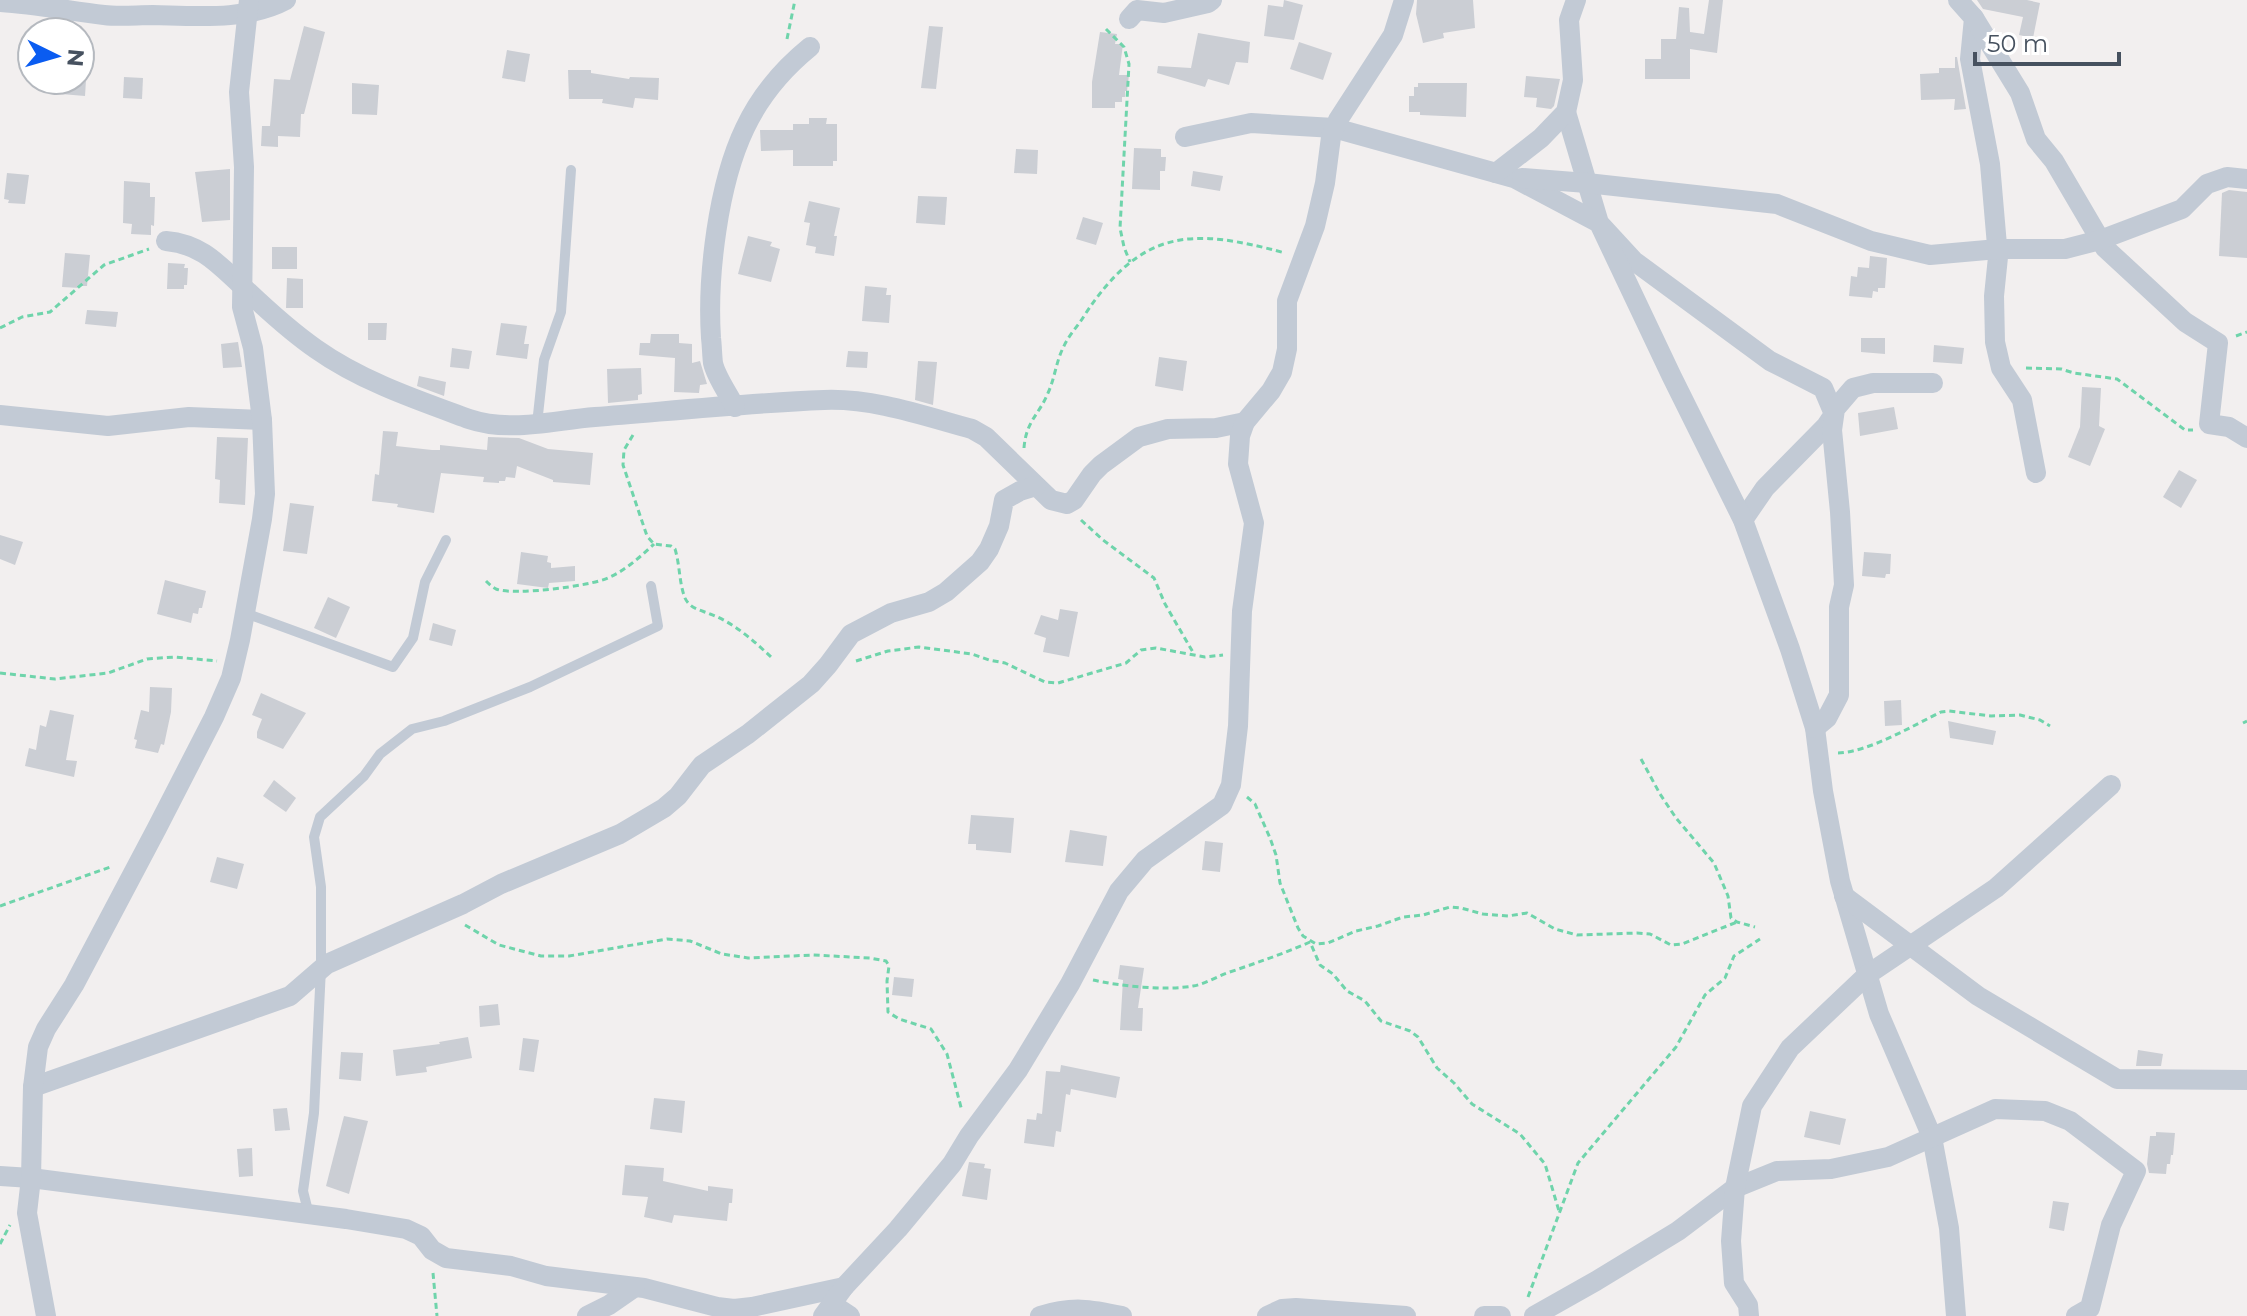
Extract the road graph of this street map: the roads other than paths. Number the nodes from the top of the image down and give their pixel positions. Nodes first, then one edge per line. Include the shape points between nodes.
1 (286, 0) edge
2 (1212, 0) edge
3 (1404, 0) edge
4 (1576, 0) edge
5 (1958, 0) edge
6 (248, 6) edge
7 (2, 8) edge
8 (1974, 18) junction
9 (1129, 19) dead end
10 (810, 47) dead end
11 (1566, 112) junction
12 (1334, 128) junction
13 (1185, 137) dead end
14 (571, 170) dead end
15 (1505, 175) junction
16 (2247, 179) edge
17 (1587, 183) junction
18 (1599, 223) junction
19 (2100, 240) junction
20 (166, 241) road end
21 (1998, 249) junction
22 (242, 286) junction
23 (1933, 383) dead end
24 (735, 407) junction
25 (1834, 414) junction
26 (0, 415) edge
27 (262, 420) junction
28 (1245, 422) junction
29 (537, 424) junction
30 (2247, 438) edge
31 (2036, 473) dead end
32 (1036, 486) junction
33 (1743, 520) junction
34 (446, 540) dead end
35 (651, 586) dead end
36 (245, 613) junction
37 (1815, 728) junction
38 (2111, 785) dead end
39 (1844, 896) junction
40 (1909, 945) junction
41 (321, 968) junction
42 (1867, 975) junction
43 (2247, 1080) edge
44 (33, 1087) junction
45 (1932, 1137) junction
46 (0, 1176) edge
47 (31, 1178) junction
48 (1735, 1188) junction
49 (309, 1215) junction
50 (635, 1287) junction
51 (833, 1302) edge
52 (1529, 1309) edge
53 (1069, 1312) edge
54 (2086, 1313) edge
55 (46, 1316) edge
56 (587, 1316) edge
57 (850, 1316) edge
58 (1040, 1316) edge
59 (1122, 1316) edge
60 (1267, 1316) edge
61 (1406, 1316) edge
62 (1484, 1316) edge
63 (1501, 1316) edge
64 (1749, 1316) edge
65 (1956, 1316) edge

1 - 6 street via 273,7
2 - 9 street via 1164,13 1137,10
3 - 12 street via 1393,35
4 - 11 street via 1569,20 1573,80
5 - 8 street
6 - 7 street via 207,16 107,16 42,5
6 - 22 street via 239,92
8 - 19 street via 2020,93 2036,139
8 - 21 street via 1970,59 1990,164
10 - 24 street via 773,82 745,127 728,174 709,307 713,365
11 - 15 street
11 - 17 street
12 - 13 street via 1251,123
12 - 15 street
12 - 28 street via 1315,226 1287,301 1282,372
14 - 29 lane via 561,312 544,360
15 - 17 street
15 - 18 street
16 - 19 street via 2227,177 2207,184 2182,209
17 - 18 street
17 - 21 street via 1777,204 1871,241 1930,255
18 - 25 street via 1634,261 1770,361 1823,388
18 - 33 street
19 - 21 street via 2065,249
19 - 30 street via 2185,322 2218,343 2209,424 2229,427
20 - 22 street via 183,242 202,252
21 - 31 street via 1995,342 2001,368 2022,400
22 - 27 street
22 - 29 street via 313,347 392,390 474,420
23 - 25 street via 1853,388
24 - 29 street
24 - 32 street via 826,400 879,405 972,429
25 - 33 street via 1765,488
25 - 37 street via 1844,585 1839,695
26 - 27 street via 108,426 189,417
27 - 36 street via 265,494
28 - 32 street via 1139,437 1101,465 1071,503 1051,500
28 - 51 street via 1238,464 1254,523 1242,611 1238,726 1231,785 1222,805 1145,860 1119,891 1018,1070 952,1164
32 - 41 street via 1004,500 989,549 946,592 851,634 811,684 702,765 678,796 637,825
33 - 37 street
34 - 36 lane via 425,582 413,638 393,667
35 - 41 lane via 658,626 530,687 412,729 380,754 320,817 314,837 321,887
36 - 44 street via 231,678 214,717 46,1029
37 - 39 street
38 - 40 street via 1996,888
39 - 40 street
39 - 42 street
40 - 42 street
40 - 43 street via 1978,996 2117,1079
41 - 44 street via 290,996
41 - 49 lane via 314,1113 303,1191
42 - 45 street
42 - 48 street via 1790,1048 1752,1106
44 - 47 street
45 - 48 street via 1888,1157 1831,1169 1777,1171
45 - 54 street via 1995,1109 2045,1111 2070,1121 2136,1171 2111,1225
45 - 65 street via 1949,1228
46 - 47 street
47 - 49 street
47 - 55 street via 27,1213
48 - 52 street via 1678,1231 1596,1281
48 - 64 street via 1734,1283
49 - 50 street via 406,1229 446,1258
50 - 51 street via 734,1309
50 - 56 street
51 - 57 street
53 - 58 street
53 - 59 street via 1087,1308
60 - 61 street via 1296,1308
62 - 63 street

